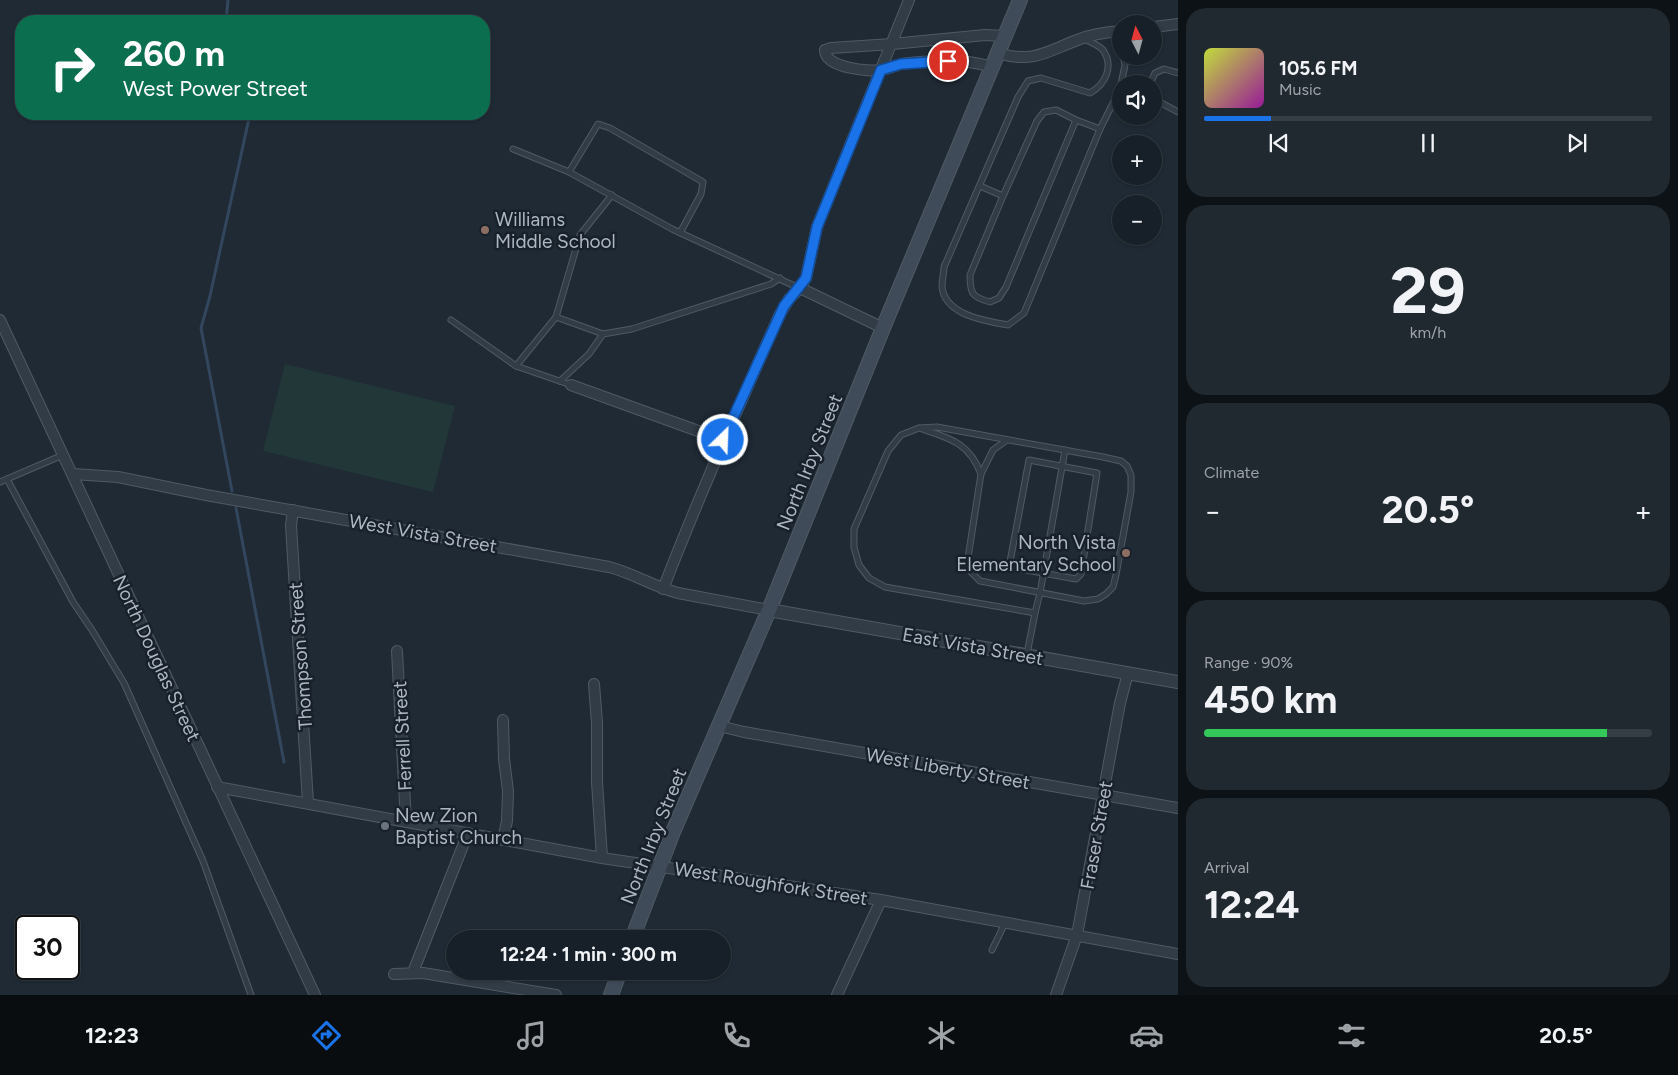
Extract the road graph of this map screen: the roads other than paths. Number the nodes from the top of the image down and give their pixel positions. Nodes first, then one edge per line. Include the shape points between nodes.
1 (909, 0) edge
2 (1020, 0) edge
3 (1178, 24) edge
4 (1162, 26) edge
5 (1112, 32) edge
6 (1005, 36) junction
7 (1082, 38) junction
8 (892, 44) junction
9 (998, 53) junction
10 (1125, 65) edge
11 (992, 67) junction
12 (881, 70) junction
13 (1178, 73) edge
14 (1155, 75) edge
15 (1162, 103) edge
16 (1178, 112) edge
17 (1076, 120) junction
18 (1100, 129) junction
19 (513, 149) dead end
20 (569, 172) junction
21 (980, 186) junction
22 (612, 195) junction
23 (1003, 196) junction
24 (680, 233) junction
25 (780, 278) junction
26 (800, 288) junction
27 (556, 317) junction
28 (0, 320) edge
29 (451, 320) dead end
30 (883, 328) junction
31 (603, 334) junction
32 (516, 366) junction
33 (560, 381) junction
34 (571, 385) joint
35 (919, 428) junction
36 (723, 440) junction
37 (1007, 440) junction
38 (1065, 450) junction
39 (64, 455) junction
40 (1063, 466) junction
41 (73, 474) junction
42 (981, 474) junction
43 (7, 479) junction
44 (0, 482) edge
45 (293, 510) junction
46 (1044, 574) junction
47 (663, 589) junction
48 (1040, 593) junction
49 (769, 610) junction
50 (1035, 613) junction
51 (397, 650) dead end
52 (1027, 655) junction
53 (1128, 673) junction
54 (1178, 682) edge
55 (594, 684) dead end
56 (503, 720) dead end
57 (719, 726) junction
58 (217, 786) junction
59 (1103, 795) junction
60 (308, 803) junction
61 (1178, 808) edge
62 (406, 822) junction
63 (468, 833) junction
64 (503, 840) junction
65 (602, 858) junction
66 (660, 866) junction
67 (881, 900) junction
68 (1005, 922) junction
69 (635, 930) edge
70 (1077, 935) junction
71 (992, 950) dead end
72 (1178, 954) edge
73 (413, 972) junction
74 (394, 974) dead end
75 (617, 980) edge
76 (251, 995) edge
77 (315, 995) edge
78 (556, 995) edge
79 (611, 995) edge
80 (837, 995) edge
81 (1056, 995) edge

1 - 8 street
2 - 6 main road, North Irby Street
3 - 4 street
5 - 7 street
6 - 8 street
6 - 9 main road, North Irby Street
7 - 9 street via 1035,57 1015,58
7 - 21 lane via 1102,49 1108,62 1106,79 1090,93 1041,78 1028,81
8 - 12 street
8 - 12 street via 825,50 826,57 834,63
9 - 11 main road, North Irby Street
10 - 18 lane via 1120,89
11 - 12 street via 948,61 901,64
11 - 30 main road, North Irby Street
12 - 26 street via 817,227 806,278
13 - 14 lane via 1164,69
15 - 16 lane
17 - 18 lane
17 - 23 lane via 1056,110 1044,112
17 - 23 lane via 1006,287 999,298 990,302 977,299 970,288 970,275
18 - 21 lane via 1024,313 1008,325 958,312 946,298 942,287 944,267
19 - 20 lane
20 - 22 lane
20 - 24 lane via 598,124 610,128 704,182
21 - 23 lane
22 - 24 lane
22 - 27 lane via 580,235
24 - 25 lane
25 - 26 lane
25 - 31 lane via 771,284 641,326
26 - 30 street
26 - 36 street via 784,306
27 - 31 lane
27 - 32 lane
28 - 39 street, North Douglas Street
29 - 32 lane
30 - 49 main road, North Irby Street
31 - 33 lane via 589,354
32 - 33 lane
33 - 34 lane
34 - 36 street
35 - 37 lane via 937,427
35 - 42 lane via 943,436 969,452
35 - 50 lane via 901,436 888,451 854,529 859,565 869,578 885,587
36 - 47 street
37 - 38 lane
37 - 42 lane via 993,450
38 - 40 lane
38 - 48 lane via 1121,461 1131,475 1131,492 1116,575 1106,594 1084,602
39 - 41 street, North Douglas Street
39 - 43 lane
40 - 46 lane
40 - 46 lane via 1097,473 1081,574 1076,578
40 - 46 lane via 1029,460 1009,567
41 - 45 street, West Vista Street via 118,476
41 - 58 street, North Douglas Street
42 - 48 lane via 968,558 971,572 980,581
43 - 44 lane
43 - 76 lane via 73,602 124,684 203,861
45 - 47 street, West Vista Street via 609,567
45 - 60 street, Thompson Street via 291,525
46 - 48 lane
47 - 49 street, West Vista Street
48 - 50 lane
49 - 52 street, East Vista Street
49 - 57 main road, North Irby Street
50 - 52 lane
51 - 62 street, Ferrell Street
52 - 53 street, East Vista Street
53 - 54 street, East Vista Street
53 - 59 street, Fraser Street
55 - 65 street
56 - 64 street via 508,791
57 - 59 street, West Liberty Street
57 - 66 main road, North Irby Street
58 - 60 street, West Roughfork Street
58 - 77 street, North Douglas Street
59 - 61 street, West Liberty Street
59 - 70 street, Fraser Street
60 - 62 street, West Roughfork Street
62 - 63 street, West Roughfork Street
63 - 64 street, West Roughfork Street
63 - 73 street
64 - 65 street, West Roughfork Street
65 - 66 street, West Roughfork Street
66 - 67 street, West Roughfork Street
66 - 69 main road, North Irby Street
67 - 68 street, West Roughfork Street
67 - 80 street
68 - 70 street, West Roughfork Street
68 - 71 lane
70 - 72 street, West Roughfork Street
70 - 81 street, Fraser Street
73 - 74 street
73 - 78 street
75 - 79 main road

